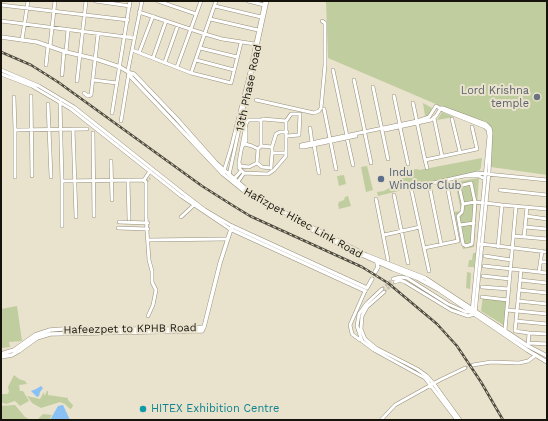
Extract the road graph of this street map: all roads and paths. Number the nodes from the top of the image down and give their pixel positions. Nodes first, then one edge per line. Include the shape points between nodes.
1 (28, 1) edge
2 (55, 1) edge
3 (86, 1) edge
4 (95, 1) edge
5 (130, 1) edge
6 (142, 1) edge
7 (158, 1) edge
8 (200, 1) edge
9 (216, 1) edge
10 (248, 1) edge
11 (265, 2) edge
12 (1, 5) edge
13 (130, 6) junction
14 (215, 6) junction
15 (27, 8) junction
16 (54, 12) junction
17 (139, 12) junction
18 (196, 14) junction
19 (84, 16) junction
20 (153, 16) junction
21 (210, 18) junction
22 (261, 18) junction
23 (128, 20) junction
24 (1, 21) edge
25 (166, 21) junction
26 (322, 21) dead end
27 (24, 24) junction
28 (178, 25) junction
29 (52, 28) junction
30 (68, 30) junction
31 (191, 30) junction
32 (258, 30) junction
33 (83, 32) junction
34 (98, 34) junction
35 (205, 34) junction
36 (1, 37) edge
37 (125, 37) junction
38 (134, 38) junction
39 (22, 40) junction
40 (241, 43) junction
41 (255, 44) junction
42 (49, 46) junction
43 (200, 48) junction
44 (132, 50) junction
45 (65, 51) junction
46 (139, 53) junction
47 (80, 55) junction
48 (237, 57) junction
49 (153, 58) junction
50 (96, 59) junction
51 (196, 60) junction
52 (165, 62) junction
53 (46, 65) dead end
54 (120, 67) junction
55 (177, 67) junction
56 (1, 70) edge
57 (234, 70) junction
58 (333, 70) dead end
59 (129, 72) junction
60 (191, 72) junction
61 (1, 74) edge
62 (62, 75) dead end
63 (93, 80) junction
64 (354, 80) dead end
65 (77, 81) dead end
66 (117, 83) junction
67 (373, 87) dead end
68 (84, 93) dead end
69 (31, 96) dead end
70 (394, 96) dead end
71 (14, 97) dead end
72 (256, 100) dead end
73 (60, 102) junction
74 (413, 103) dead end
75 (48, 104) dead end
76 (324, 109) dead end
77 (441, 109) junction
78 (112, 114) dead end
79 (435, 117) junction
80 (452, 119) dead end
81 (122, 120) dead end
82 (252, 120) junction
83 (261, 120) junction
84 (286, 121) junction
85 (417, 122) junction
86 (400, 126) junction
87 (472, 127) dead end
88 (310, 128) dead end
89 (61, 129) junction
90 (73, 129) junction
91 (87, 129) dead end
92 (383, 129) junction
93 (15, 130) junction
94 (32, 130) junction
95 (50, 130) junction
96 (93, 133) dead end
97 (365, 133) junction
98 (287, 134) junction
99 (347, 137) junction
100 (330, 140) junction
101 (245, 144) junction
102 (313, 144) junction
103 (272, 147) junction
104 (231, 148) junction
105 (259, 148) junction
106 (236, 149) junction
107 (460, 152) junction
108 (272, 153) junction
109 (286, 153) junction
110 (442, 156) junction
111 (388, 159) dead end
112 (425, 160) junction
113 (111, 161) dead end
114 (257, 163) junction
115 (371, 163) dead end
116 (408, 164) dead end
117 (353, 165) dead end
118 (427, 168) dead end
119 (336, 169) dead end
120 (223, 172) junction
121 (243, 172) junction
122 (152, 173) junction
123 (319, 173) dead end
124 (486, 175) junction
125 (32, 176) dead end
126 (51, 176) dead end
127 (463, 176) junction
128 (15, 177) dead end
129 (229, 177) junction
130 (150, 178) tunnel mouth
131 (111, 180) junction
132 (128, 180) junction
133 (144, 180) junction
134 (446, 180) junction
135 (547, 180) edge
136 (62, 181) junction
137 (75, 181) junction
138 (94, 181) junction
139 (235, 182) junction
140 (429, 184) junction
141 (500, 190) dead end
142 (394, 195) dead end
143 (547, 195) edge
144 (376, 199) dead end
145 (112, 200) dead end
146 (475, 201) junction
147 (484, 202) junction
148 (463, 204) junction
149 (502, 204) junction
150 (194, 205) junction
151 (516, 206) junction
152 (527, 207) junction
153 (547, 209) edge
154 (94, 216) dead end
155 (526, 216) junction
156 (76, 217) dead end
157 (182, 218) dead end
158 (129, 219) dead end
159 (547, 219) edge
160 (119, 222) dead end
161 (148, 223) junction
162 (474, 223) junction
163 (481, 224) junction
164 (460, 225) junction
165 (62, 226) dead end
166 (231, 227) junction
167 (420, 227) junction
168 (525, 227) junction
169 (118, 228) dead end
170 (148, 229) junction
171 (547, 229) edge
172 (401, 231) junction
173 (384, 235) junction
174 (514, 236) junction
175 (524, 237) junction
176 (227, 239) junction
177 (547, 239) edge
178 (148, 240) junction
179 (441, 244) junction
180 (481, 244) junction
181 (498, 247) junction
182 (424, 248) junction
183 (513, 248) junction
184 (542, 251) junction
185 (547, 252) edge
186 (485, 256) dead end
187 (388, 260) dead end
188 (511, 260) junction
189 (376, 262) junction
190 (541, 262) junction
191 (547, 262) edge
192 (408, 263) dead end
193 (484, 266) dead end
194 (510, 269) junction
195 (521, 270) junction
196 (429, 271) dead end
197 (375, 272) dead end
198 (539, 272) junction
199 (547, 273) edge
200 (483, 276) dead end
201 (372, 279) dead end
202 (510, 279) junction
203 (520, 280) junction
204 (394, 281) dead end
205 (547, 283) edge
206 (482, 287) dead end
207 (509, 289) junction
208 (366, 290) junction
209 (519, 290) junction
210 (547, 294) edge
211 (482, 297) dead end
212 (508, 300) junction
213 (518, 301) junction
214 (547, 304) edge
215 (507, 310) junction
216 (517, 311) junction
217 (474, 312) junction
218 (533, 312) junction
219 (547, 314) edge
220 (148, 316) dead end
221 (516, 321) junction
222 (532, 322) junction
223 (547, 324) edge
224 (204, 327) junction
225 (504, 330) junction
226 (515, 331) junction
227 (529, 333) junction
228 (547, 334) edge
229 (513, 336) junction
230 (362, 341) junction
231 (547, 344) edge
232 (528, 345) junction
233 (536, 353) junction
234 (1, 354) edge
235 (547, 356) edge
236 (1, 357) edge
237 (547, 362) edge
238 (401, 363) junction
239 (473, 364) tunnel mouth
240 (440, 381) junction
241 (433, 384) junction
242 (437, 388) junction
243 (381, 420) edge
244 (456, 420) edge
245 (460, 420) edge

1 - 15 street
2 - 16 street
3 - 19 street
4 - 13 street
5 - 13 street
6 - 17 street
7 - 18 street
8 - 18 street
9 - 14 street
10 - 11 street
11 - 22 street, 13th Phase Road
11 - 106 street, 13th Phase Road
12 - 15 street
13 - 23 street
14 - 21 street
14 - 22 street
15 - 16 street
15 - 27 street
16 - 19 street
16 - 29 street
17 - 20 street
17 - 38 street
18 - 31 street
19 - 23 street
19 - 33 street
20 - 25 street
20 - 46 street
21 - 32 street
21 - 35 street
22 - 32 street, 13th Phase Road
23 - 37 street
24 - 27 street
25 - 28 street
25 - 49 street
26 - 72 street via 325,22 325,70 319,111 314,113
27 - 29 street
27 - 39 street
28 - 31 street
28 - 52 street
29 - 30 street
29 - 42 street
30 - 33 street
30 - 45 street
31 - 35 street
31 - 55 street
32 - 41 street, 13th Phase Road
33 - 34 street
33 - 47 street
34 - 37 street
34 - 50 street
35 - 40 street
35 - 43 street
36 - 39 main road
37 - 38 street
37 - 54 street
38 - 44 street
39 - 42 main road
40 - 41 street
40 - 48 street
41 - 104 street, 13th Phase Road
42 - 45 main road
42 - 53 street
43 - 48 street
43 - 51 street
44 - 46 street
44 - 59 street
45 - 47 main road
45 - 62 street
46 - 49 street
47 - 50 main road
47 - 65 street
48 - 57 street
49 - 52 street
50 - 54 main road
50 - 63 street
51 - 57 street
51 - 60 street
52 - 55 street
54 - 59 main road
54 - 66 street
55 - 60 street
56 - 166 street via 39,86 74,107 184,194
57 - 60 street via 231,82
58 - 99 street
59 - 81 street
59 - 120 main road via 144,84
61 - 73 street via 32,86
63 - 66 street
63 - 68 street via 90,96
64 - 97 street
66 - 78 street
67 - 92 street
69 - 94 street
70 - 86 street
71 - 93 street
73 - 89 street
73 - 122 street via 88,121
74 - 85 street
75 - 95 street
76 - 100 street
77 - 79 street
77 - 85 street via 436,106 429,117
77 - 124 street via 489,129 491,132
79 - 85 street
79 - 110 street
80 - 107 street
82 - 83 street
82 - 101 street via 247,125
82 - 121 street via 248,120 246,124 240,152 239,166
83 - 84 street
83 - 105 street
84 - 98 street
84 - 98 street via 291,114 300,114 300,135
85 - 86 street
85 - 112 street
86 - 92 street
86 - 116 street
87 - 107 street via 477,149
88 - 102 street
89 - 90 street
89 - 95 street
89 - 136 street
90 - 91 street
90 - 137 street
92 - 97 street
92 - 111 street
93 - 94 street
93 - 128 street
94 - 95 street
94 - 125 street
95 - 126 street
96 - 138 street
97 - 99 street
97 - 115 street
98 - 103 street via 276,134
98 - 109 street
99 - 100 street
99 - 117 street
100 - 102 street
100 - 119 street
101 - 105 street
101 - 114 street via 242,147 240,166 251,167
102 - 123 street
103 - 105 street
103 - 108 street
104 - 106 street
104 - 120 street, 13th Phase Road
105 - 114 street
106 - 129 street, 13th Phase Road
107 - 110 street
108 - 109 street
108 - 114 street via 271,168 262,167
109 - 121 street via 270,174
110 - 112 street
112 - 118 street
113 - 131 street
120 - 129 main road
121 - 139 street
122 - 130 street
122 - 133 street
122 - 150 street
124 - 127 street
124 - 127 street via 476,173
124 - 135 street
124 - 147 street
124 - 147 street
127 - 134 street
129 - 139 main road
131 - 132 street
131 - 138 street
131 - 145 street
132 - 133 street
132 - 158 street
133 - 161 street via 147,184
134 - 140 street
134 - 179 street via 458,241
136 - 137 street
136 - 165 street
137 - 138 street
137 - 156 street
138 - 154 street
139 - 189 main road, Hafizpet Hitec Link Road via 259,201
139 - 217 main road via 261,199 366,255 425,278
140 - 167 street via 411,188
140 - 179 street
141 - 143 street
142 - 172 street
144 - 173 street
146 - 147 street
146 - 148 street
146 - 148 street via 471,183 459,186
146 - 162 street
147 - 149 street
147 - 163 street
147 - 180 street
148 - 164 street via 462,212 458,215
149 - 151 street
149 - 181 street
150 - 157 street
150 - 166 street
151 - 152 street
151 - 174 street
152 - 153 street
152 - 155 street
155 - 159 street
155 - 168 street
160 - 161 street
161 - 170 street
162 - 163 street
162 - 164 street
162 - 164 street via 472,244 466,246 463,244
163 - 180 street
166 - 176 main road, Hafeezpet to KPHB Road
166 - 208 main road
167 - 172 street
167 - 182 street
168 - 171 street
168 - 175 street
169 - 170 street
170 - 178 street
172 - 173 street
172 - 192 street
173 - 187 street
174 - 175 street
174 - 183 street
175 - 177 street
176 - 178 street
176 - 224 main road, Hafeezpet to KPHB Road
178 - 220 street via 152,282 156,290
179 - 182 street
180 - 181 street
180 - 217 street
181 - 183 street
182 - 196 street
183 - 184 street
183 - 188 street
184 - 185 street
184 - 190 street
186 - 188 street
188 - 194 street
189 - 197 main road via 378,266
189 - 217 main road, Hafizpet Hitec Link Road via 417,278
190 - 191 street
190 - 198 street
193 - 194 street
194 - 195 street
194 - 202 street
195 - 198 street
195 - 203 street
198 - 199 street
200 - 202 street
201 - 208 main road
202 - 207 street
203 - 205 street
203 - 209 street
204 - 217 street via 406,282 451,310 468,316
206 - 207 street
207 - 212 street
208 - 230 street via 350,325 352,334
209 - 210 street
209 - 213 street
211 - 212 street
212 - 215 street
213 - 214 street
213 - 216 street
215 - 216 street
215 - 225 street
216 - 218 street
216 - 221 street
217 - 225 main road
217 - 233 main road
218 - 219 street
218 - 222 street
221 - 222 street
221 - 226 street
222 - 223 street
224 - 234 main road, Hafeezpet to KPHB Road via 50,330 36,335 14,350
224 - 236 main road via 196,331 50,334 37,338 15,353
225 - 229 main road
226 - 227 street
226 - 229 street
227 - 228 street
227 - 232 street
229 - 232 main road
230 - 238 street
230 - 238 street via 357,326 359,314 367,303 383,290 364,312 361,329 365,339
231 - 232 street
232 - 233 main road
233 - 235 main road
233 - 237 main road
233 - 239 street via 528,361 519,363
238 - 241 street via 422,372
240 - 241 street
240 - 241 street via 465,368
240 - 242 street
241 - 242 street
241 - 243 street via 395,405
241 - 244 street
242 - 245 street

